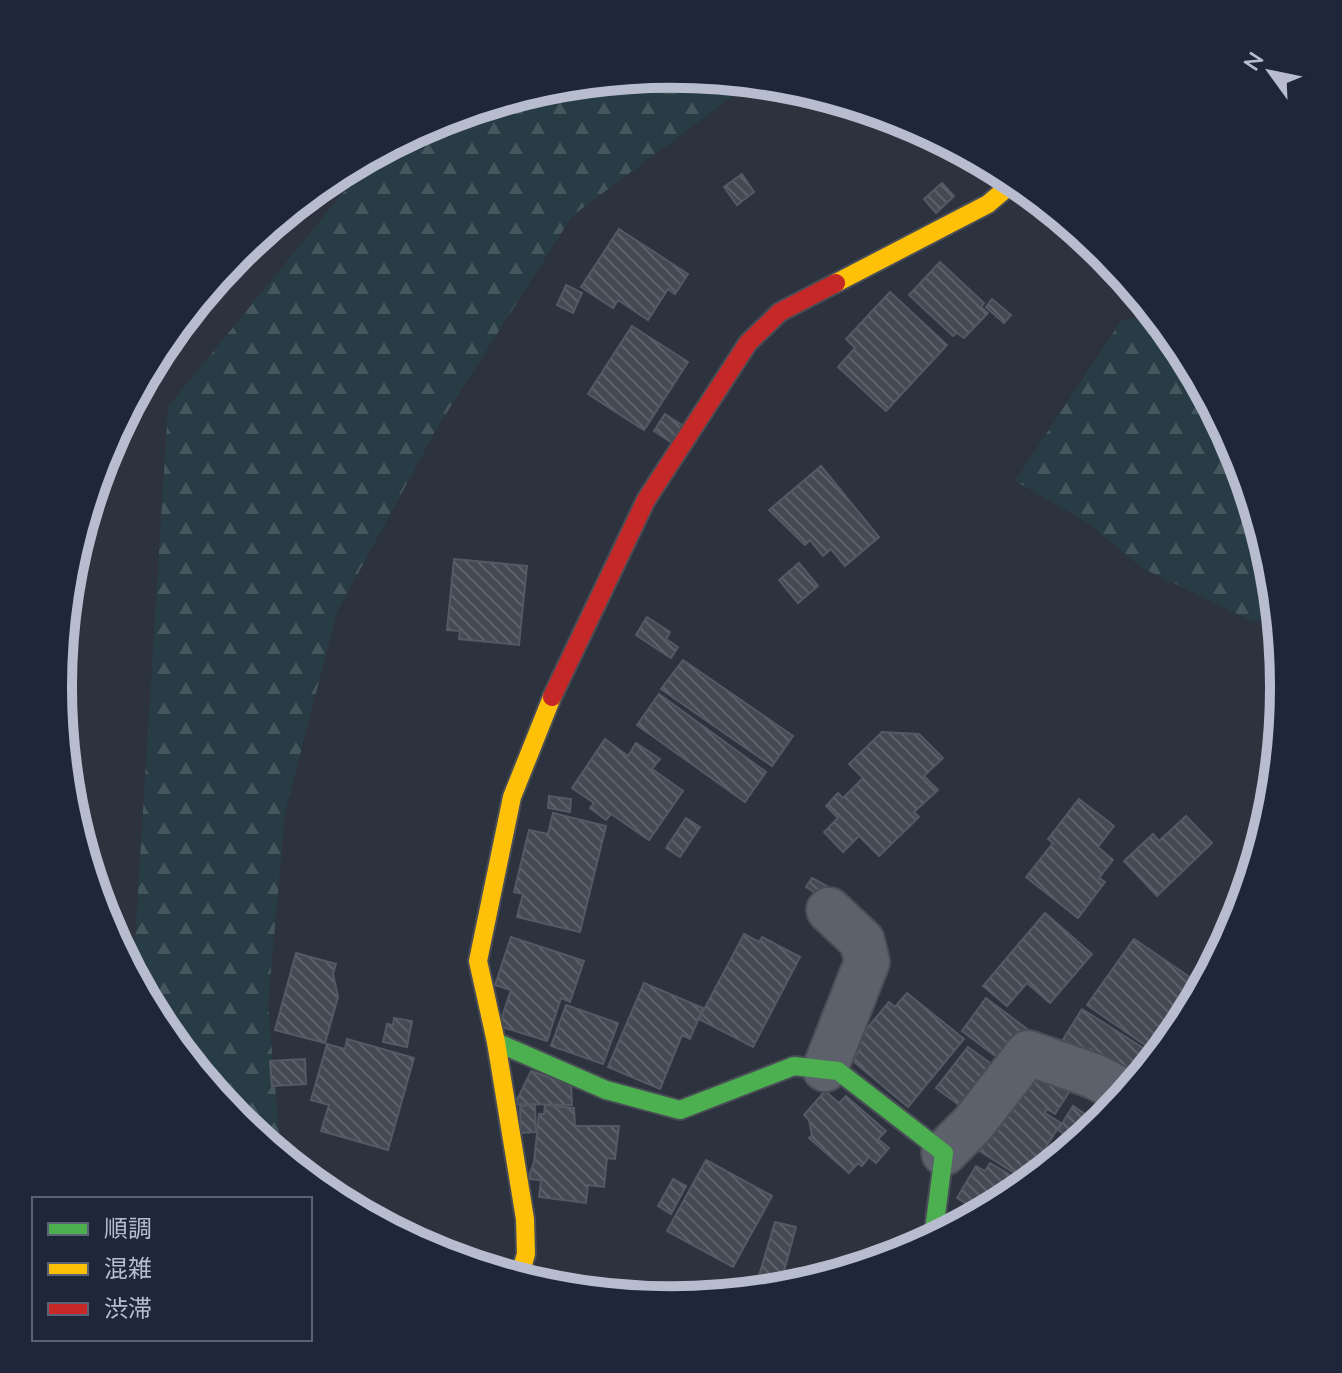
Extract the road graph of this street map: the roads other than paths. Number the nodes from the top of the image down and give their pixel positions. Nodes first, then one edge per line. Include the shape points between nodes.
1 (1005, 189) edge
2 (829, 910) dead end
3 (496, 1042) junction
4 (825, 1069) junction
5 (1115, 1087) edge
6 (944, 1153) junction
7 (935, 1225) edge
8 (522, 1267) edge

1 - 3 street via 988,204 780,312 748,343 646,500 562,670 512,797 478,961
2 - 4 street via 862,941 867,962
3 - 4 street via 606,1090 680,1110 794,1066
3 - 8 street via 525,1219
4 - 6 street via 838,1071
5 - 6 street via 1028,1053
6 - 7 street

